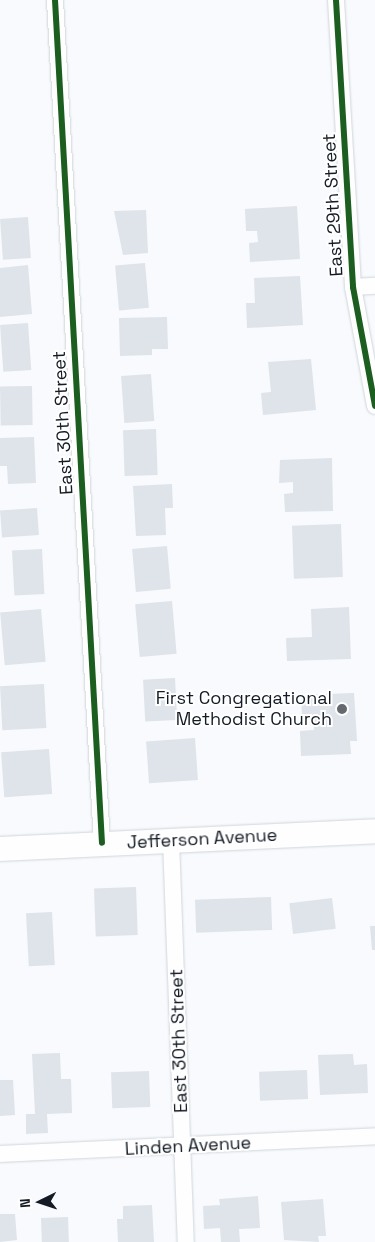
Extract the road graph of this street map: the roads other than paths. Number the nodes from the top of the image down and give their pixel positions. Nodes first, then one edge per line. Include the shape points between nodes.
1 (55, 0) edge
2 (336, 0) edge
3 (375, 286) edge
4 (353, 288) junction
5 (375, 406) edge
6 (375, 831) edge
7 (171, 840) junction
8 (102, 844) junction
9 (0, 849) edge
10 (375, 1136) edge
11 (183, 1146) junction
12 (0, 1154) edge
13 (186, 1242) edge

1 - 8 street, East 30th Street
2 - 4 street, East 29th Street
3 - 4 street
4 - 5 street, East 29th Street
6 - 7 main road, Jefferson Avenue
7 - 8 main road, Jefferson Avenue
7 - 11 street, East 30th Street
8 - 9 main road, Jefferson Avenue
10 - 11 street, Linden Avenue
11 - 12 street, Linden Avenue
11 - 13 street, East 30th Street

